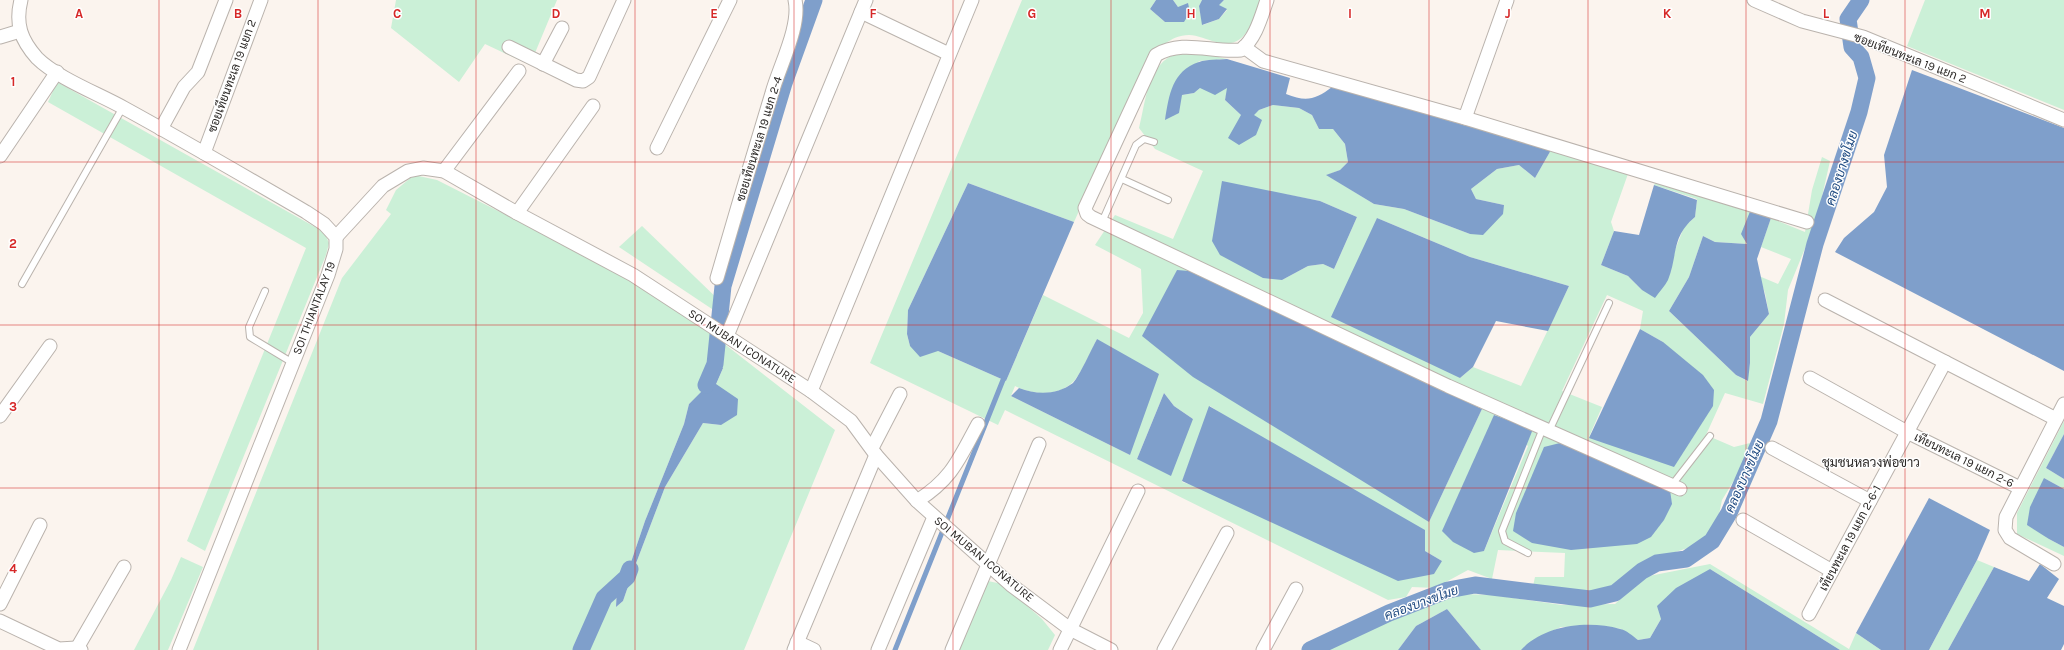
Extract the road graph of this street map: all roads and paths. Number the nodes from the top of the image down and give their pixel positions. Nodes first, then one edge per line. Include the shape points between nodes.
1 (21, 0) edge
2 (226, 0) edge
3 (261, 0) edge
4 (624, 0) edge
5 (730, 0) edge
6 (795, 0) edge
7 (972, 0) edge
8 (1268, 0) edge
9 (1507, 0) edge
10 (1758, 1) edge
11 (864, 6) edge
12 (562, 28) dead end
13 (20, 31) junction
14 (0, 37) edge
15 (509, 47) dead end
16 (1244, 48) junction
17 (949, 54) junction
18 (543, 64) junction
19 (519, 71) dead end
20 (57, 72) junction
21 (593, 106) dead end
22 (123, 107) junction
23 (1465, 118) junction
24 (2064, 120) edge
25 (161, 128) junction
26 (1154, 142) dead end
27 (658, 148) dead end
28 (204, 153) junction
29 (0, 156) edge
30 (444, 171) junction
31 (1122, 179) junction
32 (1168, 200) dead end
33 (517, 213) junction
34 (1102, 222) junction
35 (1807, 222) dead end
36 (336, 237) junction
37 (717, 278) dead end
38 (22, 284) dead end
39 (265, 291) dead end
40 (1826, 300) dead end
41 (1609, 303) dead end
42 (727, 336) junction
43 (50, 346) dead end
44 (1945, 362) junction
45 (293, 364) junction
46 (1810, 378) dead end
47 (811, 391) junction
48 (900, 394) dead end
49 (2064, 404) edge
50 (2, 408) edge
51 (2056, 419) junction
52 (978, 424) dead end
53 (1546, 429) junction
54 (1907, 432) junction
55 (1710, 436) dead end
56 (1039, 444) dead end
57 (1772, 448) dead end
58 (874, 452) junction
59 (1676, 487) joint
60 (2020, 488) junction
61 (1138, 491) dead end
62 (917, 501) junction
63 (1870, 501) junction
64 (938, 520) junction
65 (1743, 520) dead end
66 (40, 525) dead end
67 (1227, 533) dead end
68 (1528, 553) dead end
69 (989, 564) junction
70 (2054, 564) dead end
71 (124, 567) dead end
72 (1832, 571) junction
73 (1296, 589) dead end
74 (0, 604) edge
75 (1810, 614) dead end
76 (0, 621) edge
77 (1070, 628) junction
78 (795, 646) edge
79 (77, 649) edge
80 (59, 650) edge
81 (179, 650) edge
82 (814, 650) edge
83 (878, 650) edge
84 (952, 650) edge
85 (1060, 650) edge
86 (1111, 650) edge
87 (1164, 650) edge
88 (1263, 650) edge

1 - 13 street via 18,24
2 - 25 street via 198,72 184,87
3 - 28 street, ซอยเทียนทะเล 19 แยก 2
4 - 18 street via 589,76 583,81
5 - 27 street
6 - 37 street, ซอยเทียนทะเล 19 แยก 2-4 via 797,10 792,31
7 - 17 street
8 - 16 street via 1255,34
9 - 23 street
10 - 24 street, ซอยเทียนทะเล 19 แยก 2 via 1802,21 1863,37
11 - 17 street
11 - 42 street
12 - 18 street
13 - 14 street
13 - 20 street via 38,59
15 - 18 street
16 - 23 street via 1263,61
16 - 34 street via 1232,51 1183,46 1164,50 1156,55 1085,208 1087,214
17 - 47 street
19 - 30 street
20 - 22 street
20 - 29 street
21 - 33 street
22 - 25 street
22 - 38 lane
23 - 35 street
25 - 28 street
26 - 31 lane via 1144,139 1136,145
28 - 36 street via 312,216
30 - 33 street, SOI MUBAN ICONATURE
30 - 36 street, SOI MUBAN ICONATURE via 423,168 408,171 383,186
31 - 32 lane
31 - 34 lane
33 - 42 street, SOI MUBAN ICONATURE via 633,275
34 - 53 street via 1448,386
36 - 45 street, SOI THIANTALAY 19 via 336,249 328,275
39 - 45 lane via 249,327 250,337
40 - 44 street
41 - 53 lane
42 - 47 street, SOI MUBAN ICONATURE
43 - 50 street
44 - 51 street
44 - 54 street, เทียนทะเล 19 แยก 2-6-1
45 - 81 street, SOI THIANTALAY 19
46 - 54 street, เทียนทะเล 19 แยก 2-6
47 - 58 street, SOI MUBAN ICONATURE via 851,421
48 - 58 street
49 - 51 street, เทียนทะเล 19 แยก 2-6
51 - 60 street, เทียนทะเล 19 แยก 2-6
52 - 62 street via 954,469 944,482
53 - 59 street
53 - 68 lane via 1502,531 1505,541
54 - 60 street, เทียนทะเล 19 แยก 2-6
54 - 63 street, เทียนทะเล 19 แยก 2-6-1
55 - 59 lane
56 - 69 street
57 - 63 street
58 - 62 street, SOI MUBAN ICONATURE
58 - 78 street
60 - 70 street, เทียนทะเล 19 แยก 2-6 via 2006,517 2005,530 2010,538
61 - 77 street
62 - 64 street, SOI MUBAN ICONATURE
63 - 72 street, เทียนทะเล 19 แยก 2-6-1
64 - 69 street, SOI MUBAN ICONATURE
64 - 83 street
65 - 72 street
66 - 74 street
67 - 87 street
69 - 77 street, SOI MUBAN ICONATURE via 1011,585
69 - 84 street
71 - 79 street
72 - 75 street, เทียนทะเล 19 แยก 2-6-1
73 - 88 street
76 - 80 street
77 - 85 street
77 - 86 street, SOI MUBAN ICONATURE
78 - 82 street
79 - 80 street

